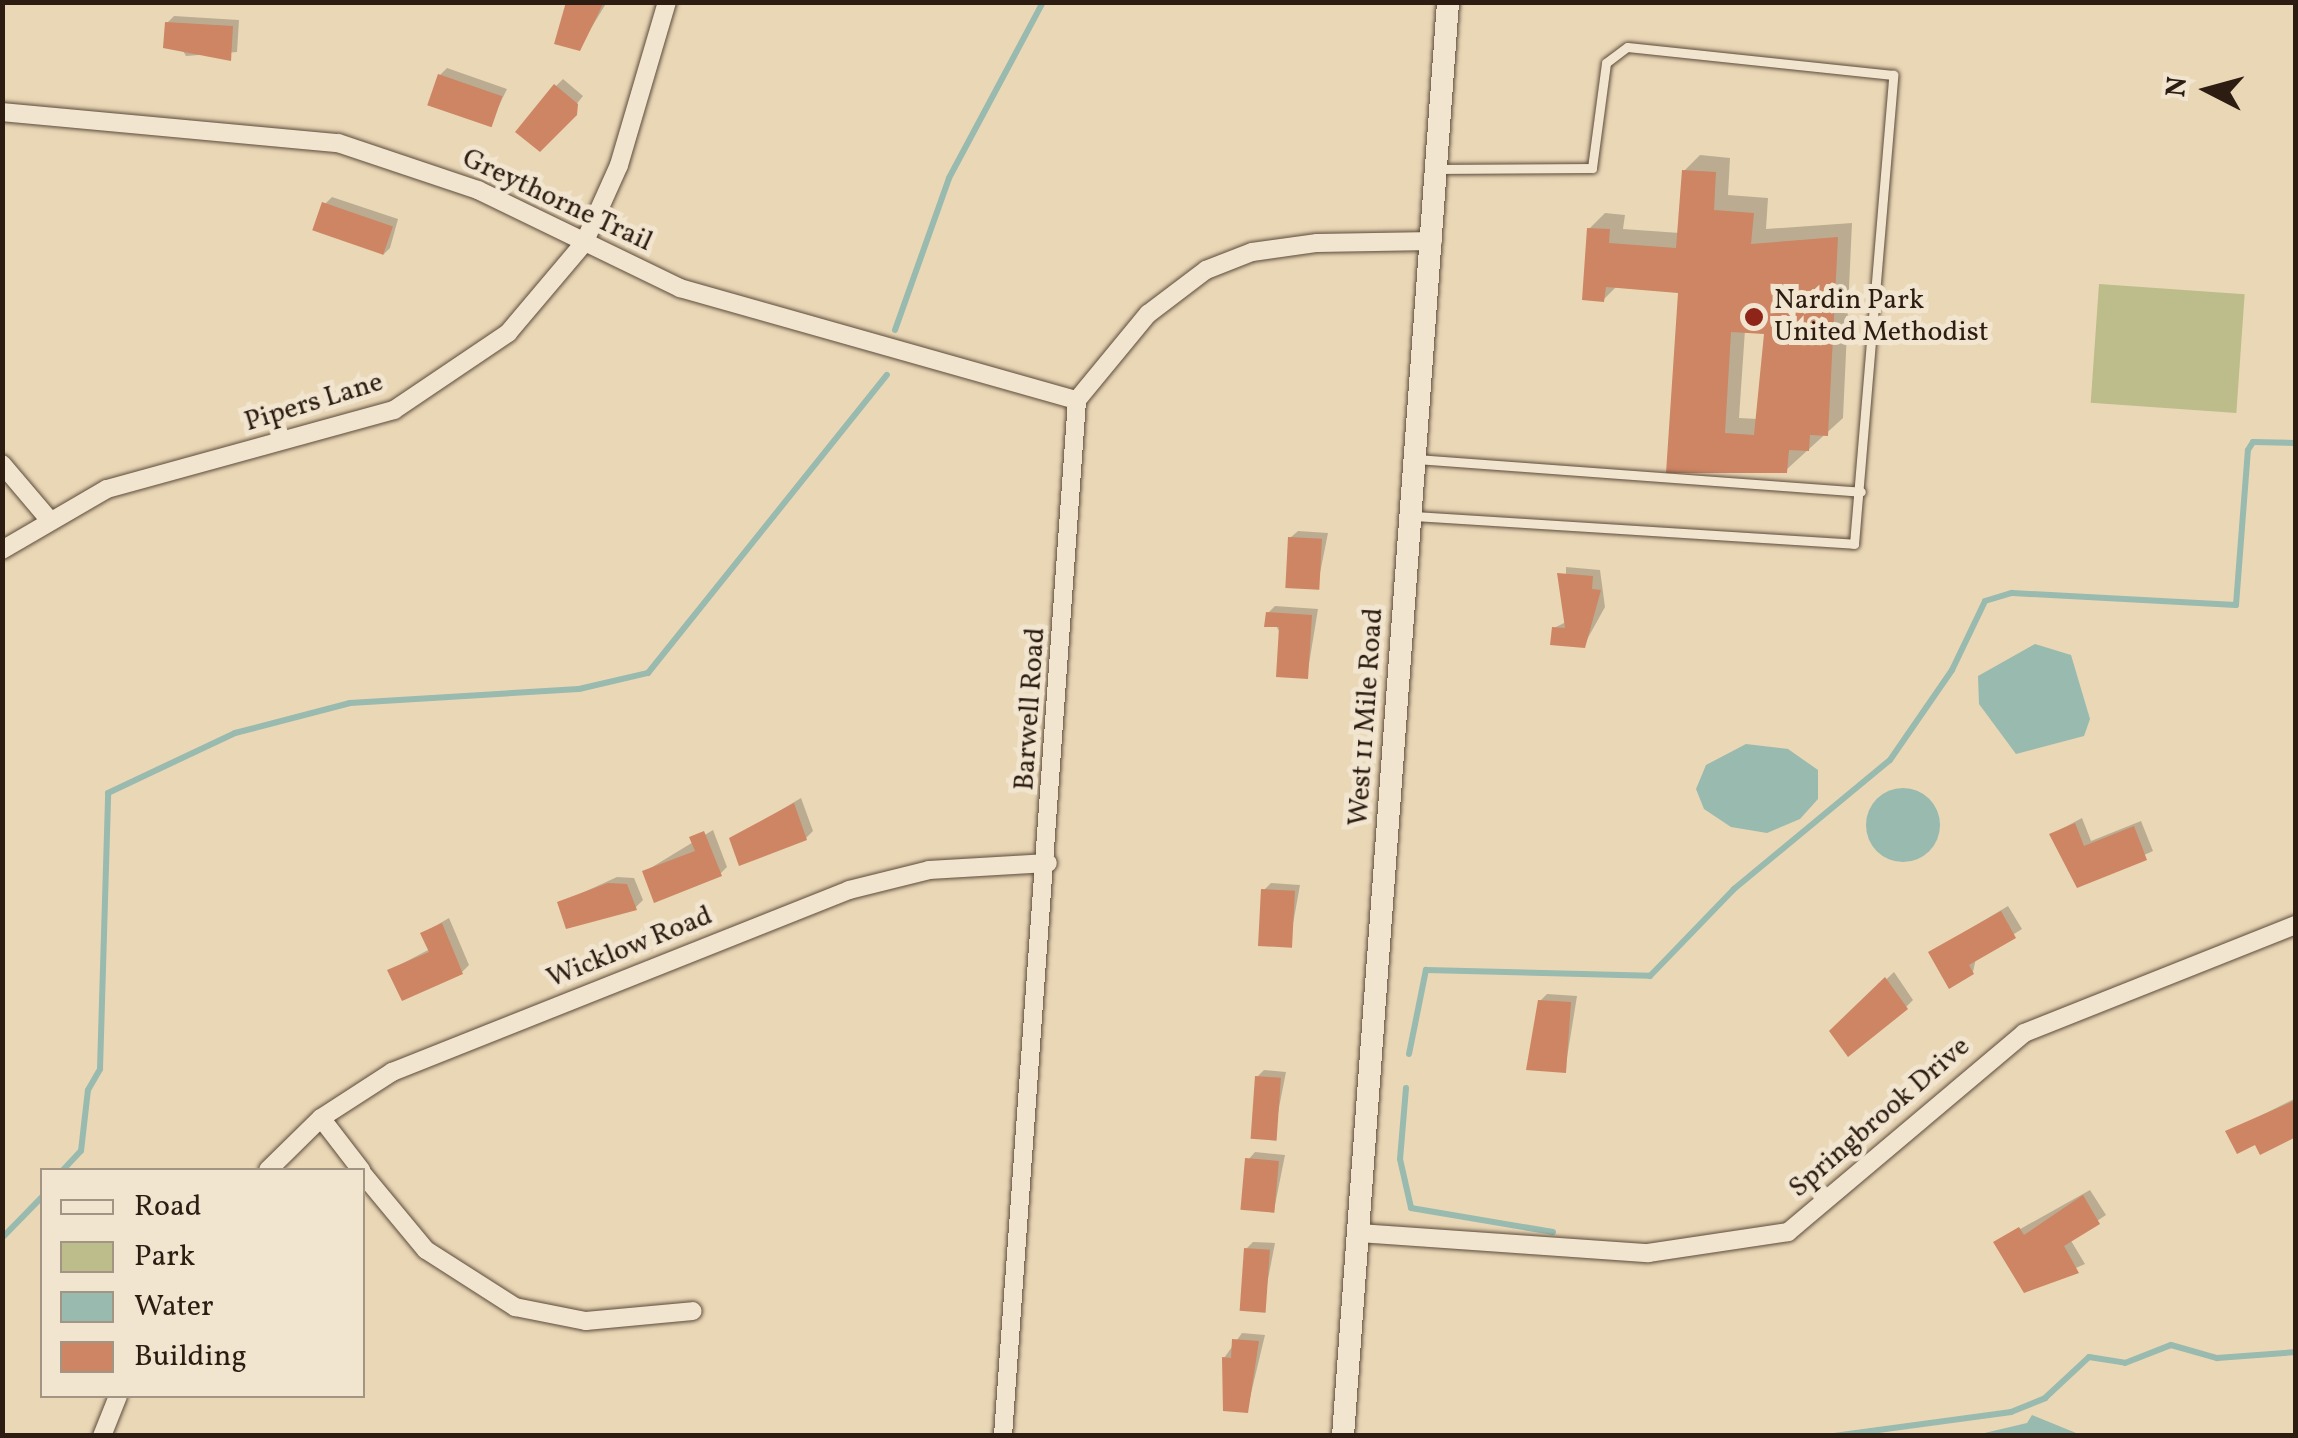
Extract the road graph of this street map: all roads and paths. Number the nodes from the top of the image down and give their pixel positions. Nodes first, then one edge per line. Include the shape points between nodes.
1 (667, 2) edge
2 (1448, 2) edge
3 (2, 112) edge
4 (1437, 169) junction
5 (1432, 241) junction
6 (584, 243) junction
7 (1077, 400) junction
8 (1416, 459) junction
9 (2, 464) edge
10 (1862, 492) junction
11 (1412, 516) junction
12 (47, 517) junction
13 (2, 550) edge
14 (1048, 863) junction
15 (2296, 925) edge
16 (321, 1118) junction
17 (270, 1168) edge
18 (359, 1168) edge
19 (365, 1176) edge
20 (1359, 1233) junction
21 (693, 1311) dead end
22 (117, 1398) edge
23 (102, 1436) edge
24 (1003, 1436) edge
25 (1344, 1436) edge

1 - 6 street, Pipers Lane via 618,164
2 - 4 street, West 11 Mile Road
3 - 6 street, Greythorne Trail via 338,143 478,190
4 - 5 street, West 11 Mile Road
4 - 10 lane via 1592,168 1606,63 1626,48 1893,74
5 - 7 street via 1301,245 1206,270 1148,314
5 - 8 street, West 11 Mile Road
6 - 7 street, Greythorne Trail via 769,318
6 - 12 street, Pipers Lane via 508,332 394,410 106,489
7 - 14 street, Barwell Road
8 - 10 lane
8 - 11 street, West 11 Mile Road
9 - 12 street
10 - 11 lane via 1854,544
11 - 20 street, West 11 Mile Road
12 - 13 street, Pipers Lane
14 - 16 street, Wicklow Road via 929,870 849,890 392,1072
14 - 24 street, Barwell Road
15 - 20 street, Springbrook Drive via 2024,1033 1788,1232 1648,1254
16 - 17 street, Wicklow Road
16 - 18 street
19 - 21 street via 426,1250 515,1308 586,1321
20 - 25 street, West 11 Mile Road
22 - 23 street

